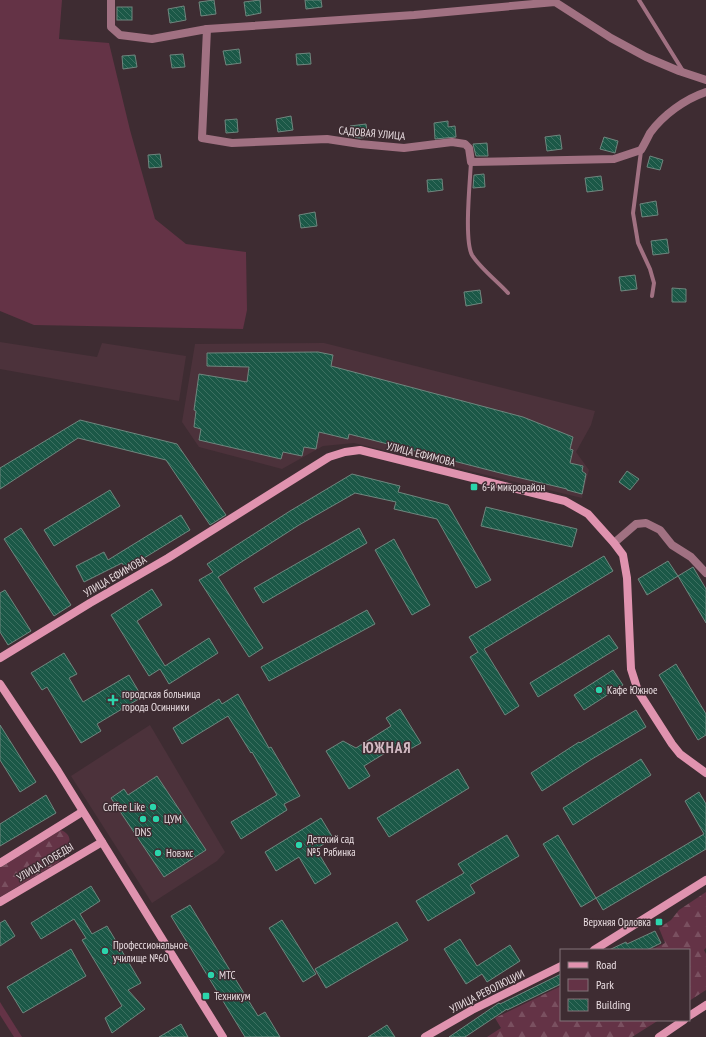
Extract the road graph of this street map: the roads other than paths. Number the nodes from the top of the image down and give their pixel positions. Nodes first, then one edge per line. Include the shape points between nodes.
1 (111, 0) edge
2 (639, 0) edge
3 (555, 1) edge
4 (207, 29) junction
5 (685, 73) junction
6 (706, 80) edge
7 (706, 92) edge
8 (641, 150) junction
9 (471, 162) junction
10 (508, 293) dead end
11 (652, 296) dead end
12 (614, 543) junction
13 (706, 574) edge
14 (0, 658) edge
15 (0, 684) edge
16 (706, 773) edge
17 (82, 812) junction
18 (102, 842) junction
19 (0, 863) edge
20 (706, 880) edge
21 (0, 902) edge
22 (596, 949) edge
23 (560, 966) edge
24 (706, 1005) edge
25 (690, 1015) edge
26 (683, 1021) edge
27 (223, 1037) edge
28 (425, 1037) edge
29 (659, 1037) edge

1 - 4 street via 111,27 120,35 152,39
2 - 5 lane
3 - 4 street via 414,16
3 - 5 street via 625,46
4 - 9 street, САДОВАЯ УЛИЦА via 202,138 232,143 327,139 404,148 452,142 465,144 469,148
5 - 6 street
7 - 8 street via 675,108 651,133
8 - 9 street via 614,158
8 - 11 lane via 633,212 638,243 654,283
9 - 10 lane via 468,216 471,253
12 - 13 street via 636,524 646,523 660,530 672,545 691,557
12 - 14 street, УЛИЦА ЕФИМОВА via 588,514 565,501 360,450 345,452 329,457 168,558
12 - 16 street, УЛИЦА ЕФИМОВА via 623,555 627,578 631,669 638,691 680,754
15 - 17 street
17 - 18 street
17 - 19 street, УЛИЦА ПОБЕДЫ
18 - 21 street, УЛИЦА ПОБЕДЫ
18 - 27 street
20 - 22 street
23 - 28 street, УЛИЦА РЕВОЛЮЦИИ via 472,1010
24 - 25 street
26 - 29 street

